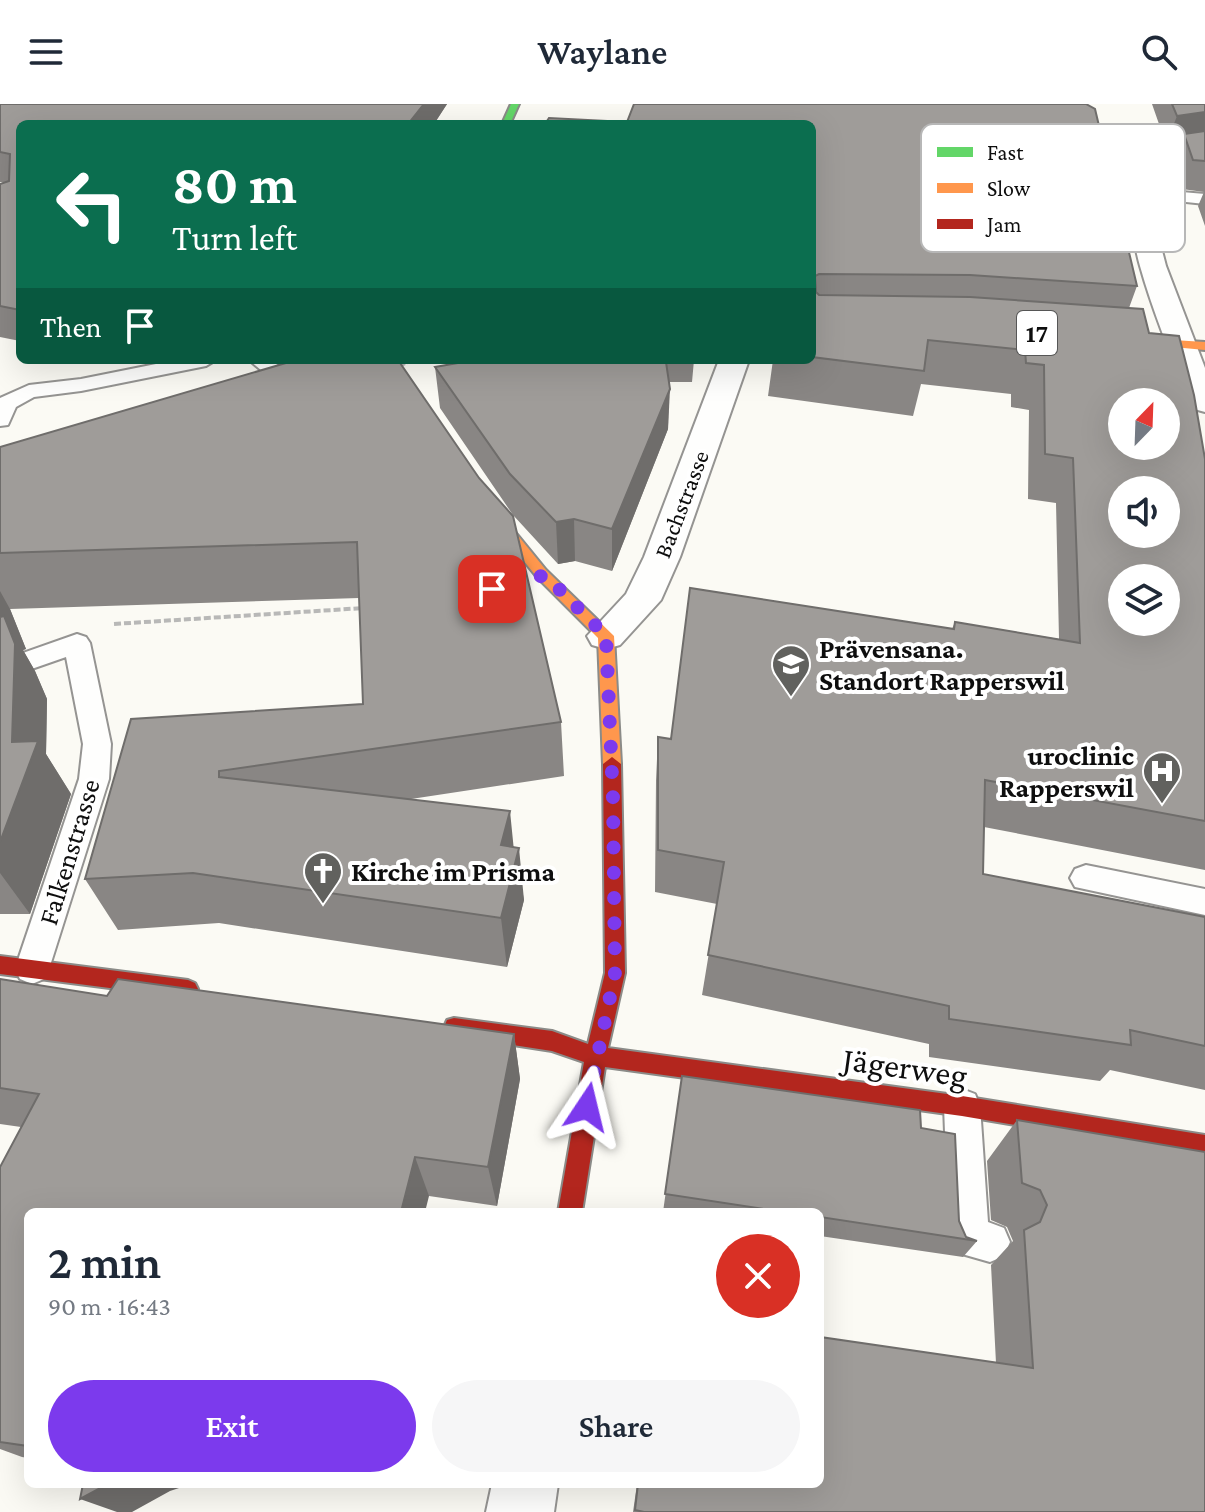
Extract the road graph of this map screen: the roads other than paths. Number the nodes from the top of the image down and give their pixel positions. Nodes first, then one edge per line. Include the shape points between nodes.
1 (1000, 104) edge
2 (1067, 124) edge
3 (1205, 149) edge
4 (1185, 151) edge
5 (1185, 197) edge
6 (1205, 199) edge
7 (1149, 252) edge
8 (1109, 339) edge
9 (1193, 345) edge
10 (182, 364) edge
11 (264, 364) edge
12 (733, 364) edge
13 (303, 368) edge
14 (281, 377) junction
15 (261, 385) edge
16 (8, 393) edge
17 (1205, 403) edge
18 (0, 420) edge
19 (475, 488) edge
20 (606, 636) junction
21 (0, 671) edge
22 (1086, 878) dead end
23 (1205, 902) edge
24 (0, 965) edge
25 (32, 969) junction
26 (208, 991) edge
27 (443, 1025) edge
28 (596, 1056) junction
29 (962, 1106) junction
30 (1205, 1146) edge
31 (571, 1208) edge
32 (990, 1242) dead end
33 (524, 1488) edge
34 (520, 1512) edge

1 - 2 street
3 - 4 street
5 - 6 lane
7 - 9 street
8 - 9 street
9 - 17 street
10 - 16 lane
11 - 14 lane
12 - 20 street, Bachstrasse via 642,600
13 - 14 street
14 - 15 street
16 - 18 lane
19 - 20 street via 499,524 567,601
20 - 28 street via 615,973
21 - 25 lane, Falkenstrasse via 73,635 97,744 94,779
22 - 23 lane
24 - 25 street
25 - 26 street
27 - 28 street, Jägerweg via 552,1041
28 - 29 street, Jägerweg
28 - 31 street
29 - 30 street, Jägerweg
29 - 32 lane via 969,1238
33 - 34 street

